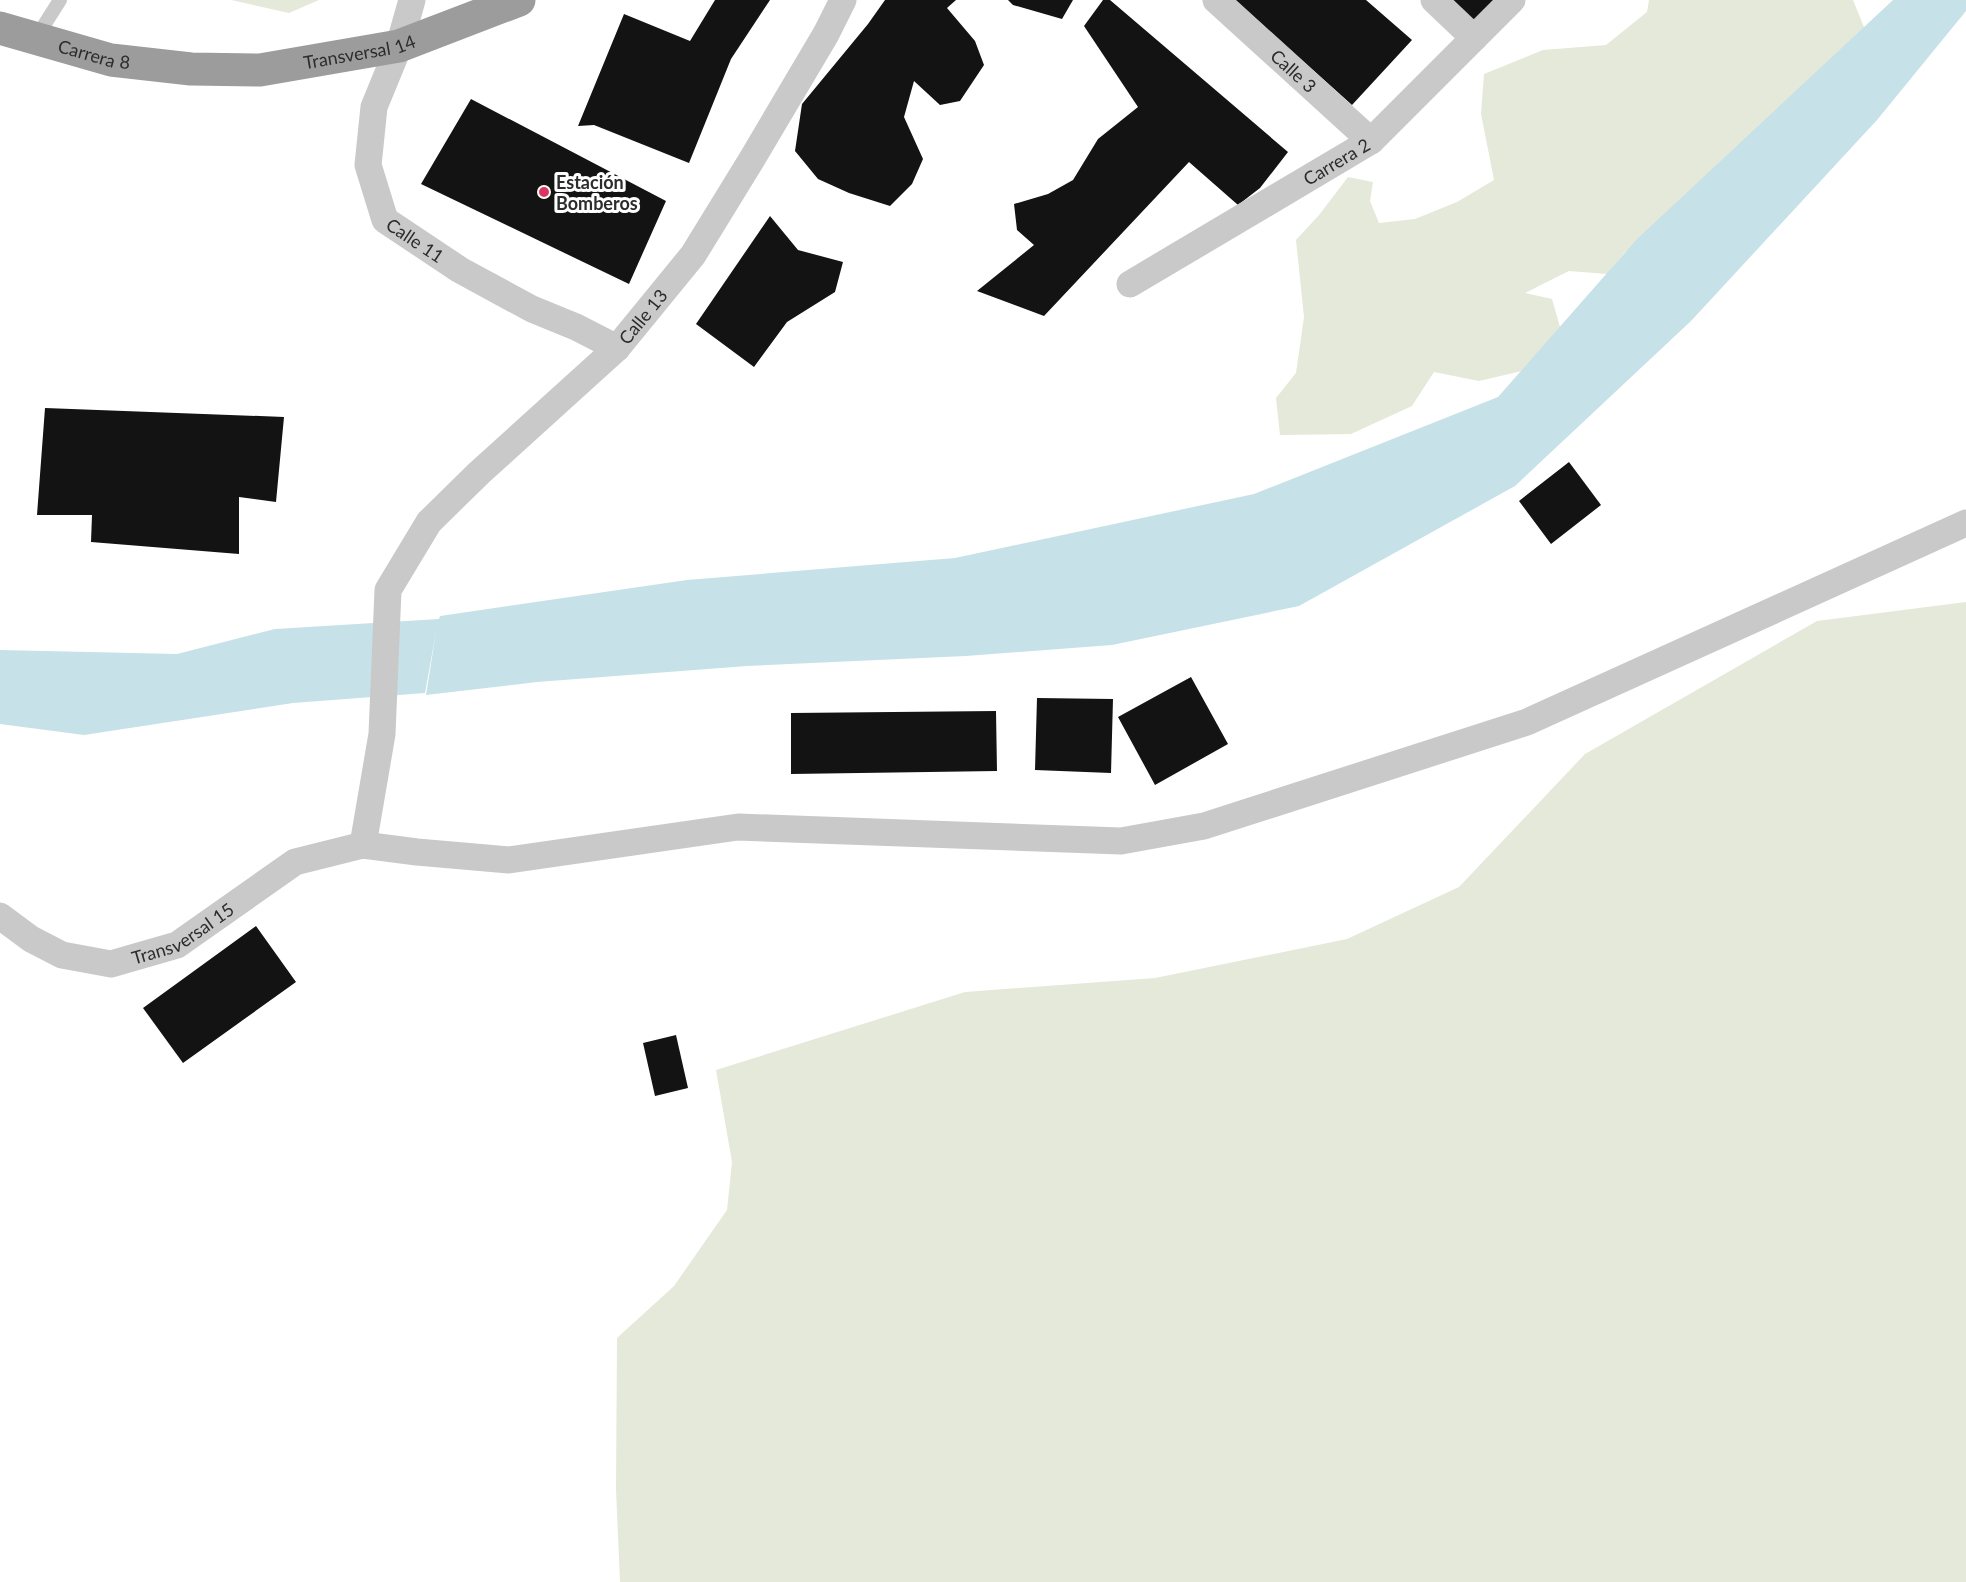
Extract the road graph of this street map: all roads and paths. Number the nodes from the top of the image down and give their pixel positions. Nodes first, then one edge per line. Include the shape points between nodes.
1 (60, 0) edge
2 (412, 0) edge
3 (519, 0) edge
4 (843, 0) edge
5 (1216, 0) edge
6 (1434, 0) edge
7 (1512, 0) edge
8 (0, 28) edge
9 (36, 38) junction
10 (1474, 38) junction
11 (399, 46) junction
12 (191, 69) joint
13 (1371, 141) junction
14 (1130, 284) dead end
15 (618, 348) junction
16 (1966, 523) edge
17 (363, 844) junction
18 (0, 916) edge

1 - 9 lane
2 - 11 street, Calle 11
3 - 11 highway, Transversal 14
4 - 15 street, Calle 13 via 693,255
5 - 13 street, Calle 3
6 - 10 street
7 - 10 street, Carrera 2
8 - 9 highway, Carrera 8
9 - 12 highway, Carrera 8 via 111,60
10 - 13 street, Carrera 2
11 - 12 highway, Transversal 14 via 260,70
11 - 15 street, Calle 11 via 374,107 368,165 385,220 460,270 532,309
13 - 14 street, Carrera 2
15 - 17 street, Calle 13 via 429,522 387,590 382,734
16 - 17 street via 1527,722 1204,826 1121,841 738,827 509,860
17 - 18 street, Transversal 15 via 295,862 177,945 111,964 62,955

